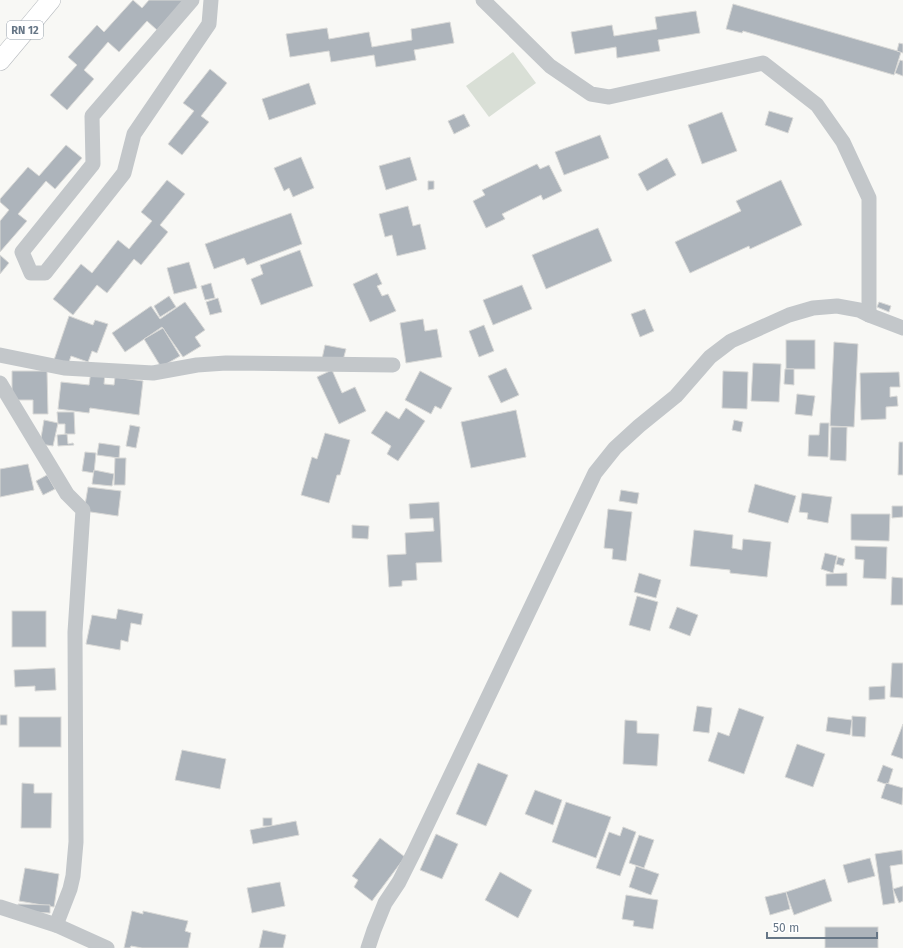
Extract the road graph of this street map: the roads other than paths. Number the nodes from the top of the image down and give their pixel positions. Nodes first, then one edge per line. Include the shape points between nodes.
1 (51, 0) edge
2 (192, 0) edge
3 (211, 0) edge
4 (483, 0) edge
5 (0, 61) edge
6 (869, 315) junction
7 (903, 328) edge
8 (0, 355) edge
9 (393, 365) dead end
10 (0, 383) edge
11 (0, 907) edge
12 (56, 925) junction
13 (107, 948) edge
14 (368, 948) edge

1 - 5 main road, RN 12
2 - 3 street via 92,116 94,164 22,252 31,273 45,273 124,172 134,134 209,24
4 - 6 street via 550,66 590,94 609,97 763,62 818,105 843,142 869,198
6 - 7 street
6 - 14 street via 859,310 837,306 813,308 731,341 710,357 676,396 639,426 604,460 595,473 415,850 385,903
8 - 9 street via 64,368 153,373 226,363
10 - 12 street via 67,494 83,510 75,632 76,842 70,889
11 - 12 street
12 - 13 street

